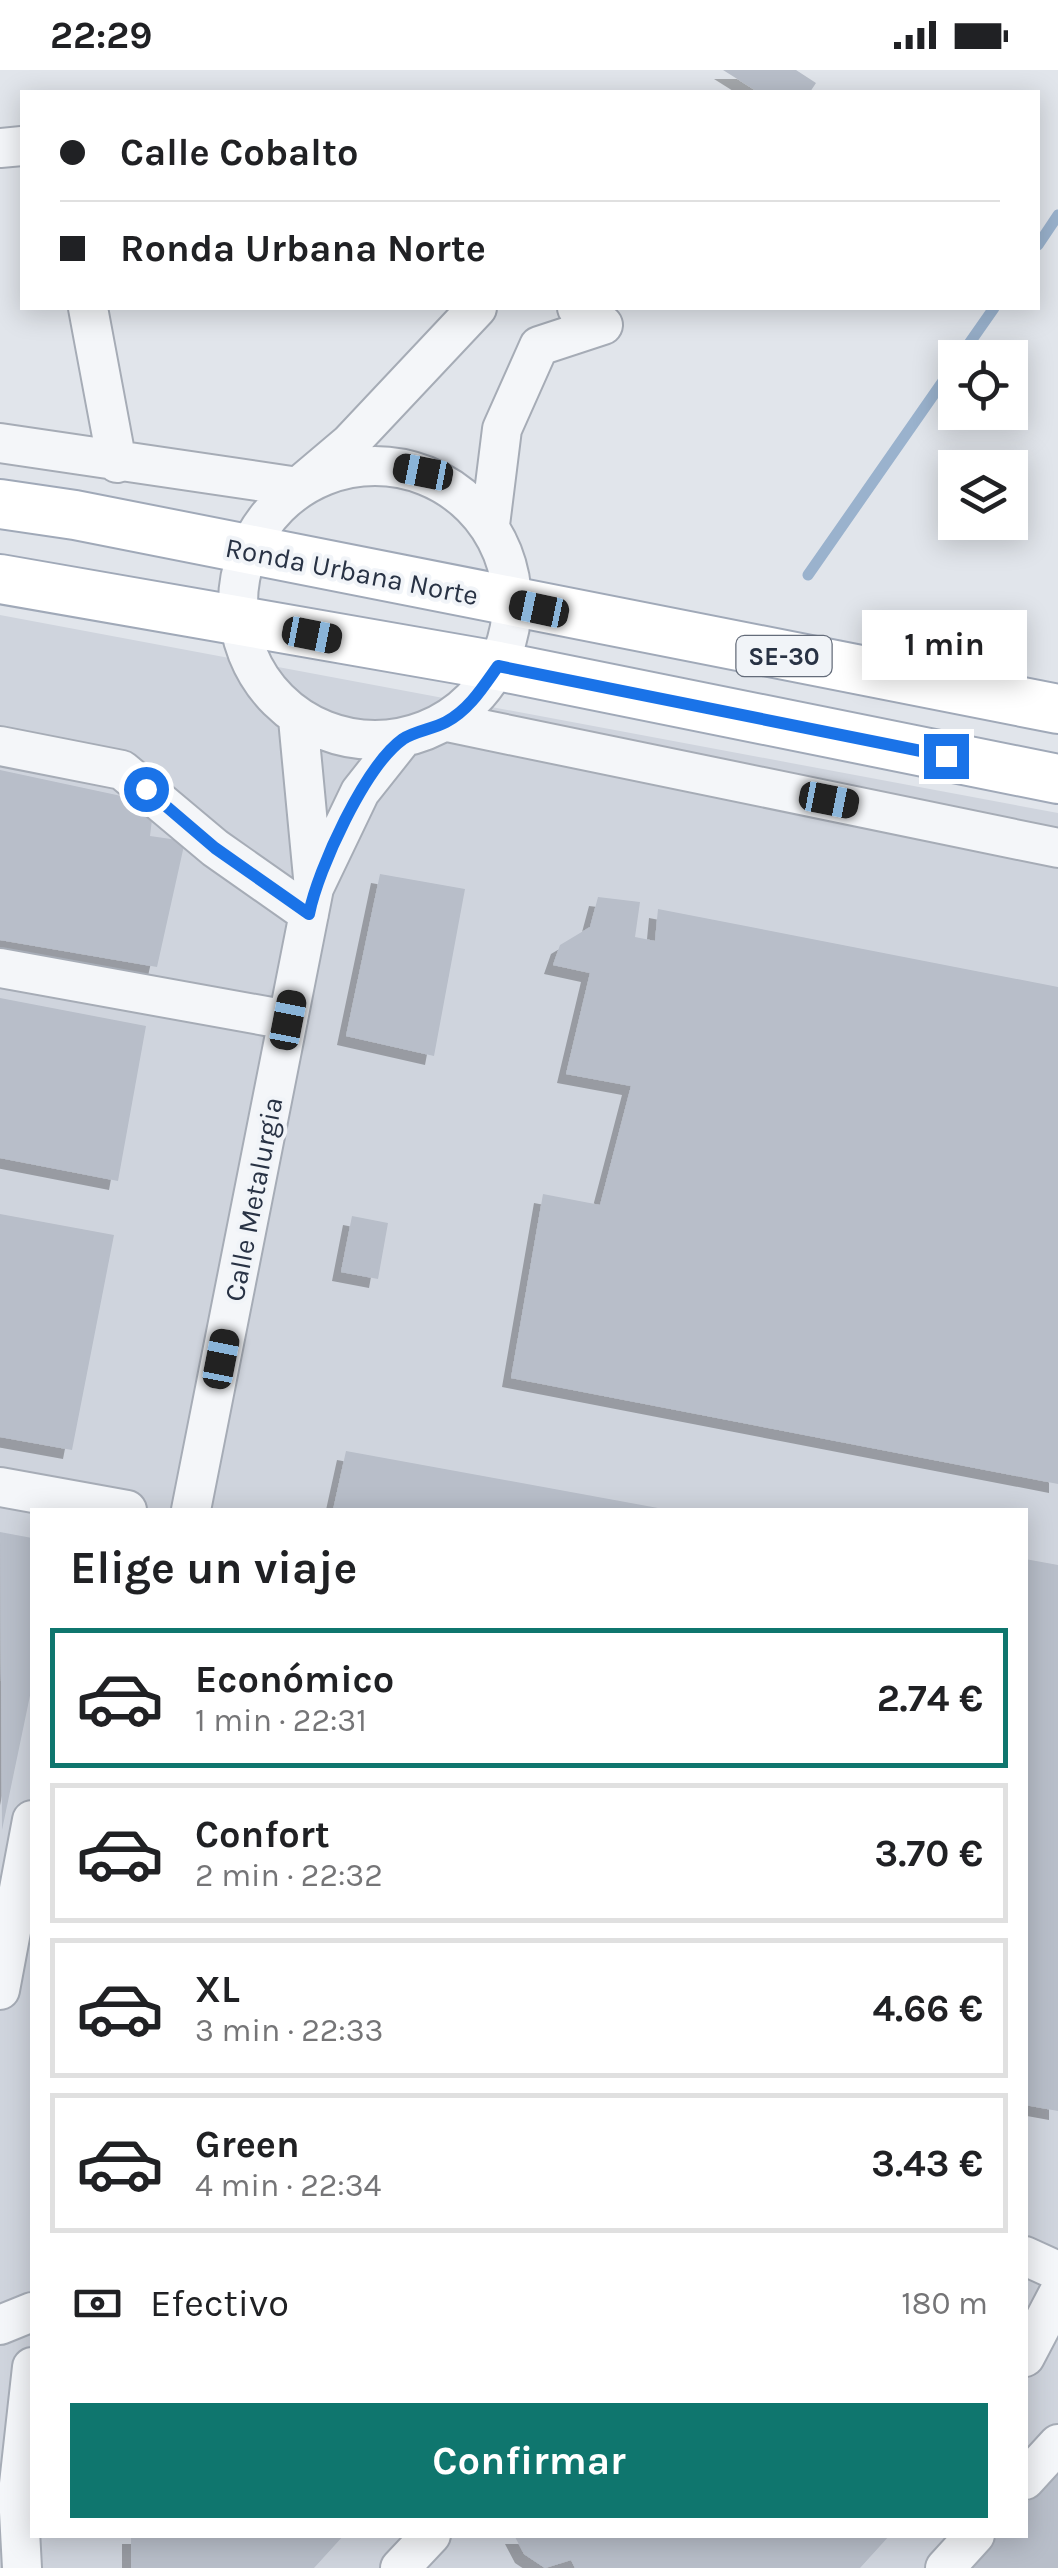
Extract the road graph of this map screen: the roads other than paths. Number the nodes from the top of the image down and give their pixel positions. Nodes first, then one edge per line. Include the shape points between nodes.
1 (88, 310) edge
2 (475, 310) edge
3 (580, 310) edge
4 (0, 443) edge
5 (116, 463) junction
6 (298, 486) junction
7 (0, 504) edge
8 (490, 525) junction
9 (249, 551) junction
10 (0, 579) edge
11 (511, 603) junction
12 (236, 620) junction
13 (498, 666) junction
14 (1058, 708) edge
15 (298, 719) junction
16 (447, 722) junction
17 (402, 739) junction
18 (0, 746) edge
19 (1058, 778) edge
20 (1058, 848) edge
21 (311, 901) junction
22 (0, 968) edge
23 (288, 1020) junction
24 (0, 1487) edge
25 (103, 1508) edge
26 (191, 1508) edge
27 (30, 1831) edge
28 (16, 1909) edge
29 (0, 1990) edge
30 (1028, 2257) edge
31 (1058, 2271) edge
32 (1058, 2294) edge
33 (0, 2304) edge
34 (30, 2310) edge
35 (30, 2311) edge
36 (0, 2325) edge
37 (1028, 2351) edge
38 (30, 2385) edge
39 (1058, 2444) edge
40 (1028, 2477) edge
41 (428, 2538) edge
42 (972, 2538) edge
43 (22, 2568) edge
44 (400, 2568) edge
45 (945, 2568) edge

1 - 5 street
2 - 6 street via 350,443
3 - 8 street via 603,325 539,346 502,429
4 - 5 street
5 - 6 street
6 - 8 street via 338,469 381,464 460,494
6 - 9 street via 270,512
7 - 9 main road, Ronda Urbana Norte / SE-30
8 - 11 street via 506,558
9 - 11 main road, Ronda Urbana Norte / SE-30
9 - 12 street
10 - 12 main road, SE-30
11 - 13 street
11 - 14 main road, Ronda Urbana Norte / SE-30
12 - 13 main road, SE-30
12 - 15 street via 268,693
13 - 16 street via 476,698
13 - 19 main road, SE-30
15 - 17 street via 348,739
15 - 21 street
16 - 17 street
16 - 20 street
17 - 21 street via 360,792
18 - 21 street via 122,770 215,848
21 - 23 street, Calle Metalurgia
22 - 23 street
23 - 26 street, Calle Metalurgia
24 - 25 street
27 - 28 street
28 - 29 street
30 - 31 street
32 - 37 street
33 - 34 street
35 - 36 street
38 - 43 street via 18,2493
39 - 40 street
41 - 44 street
42 - 45 street

